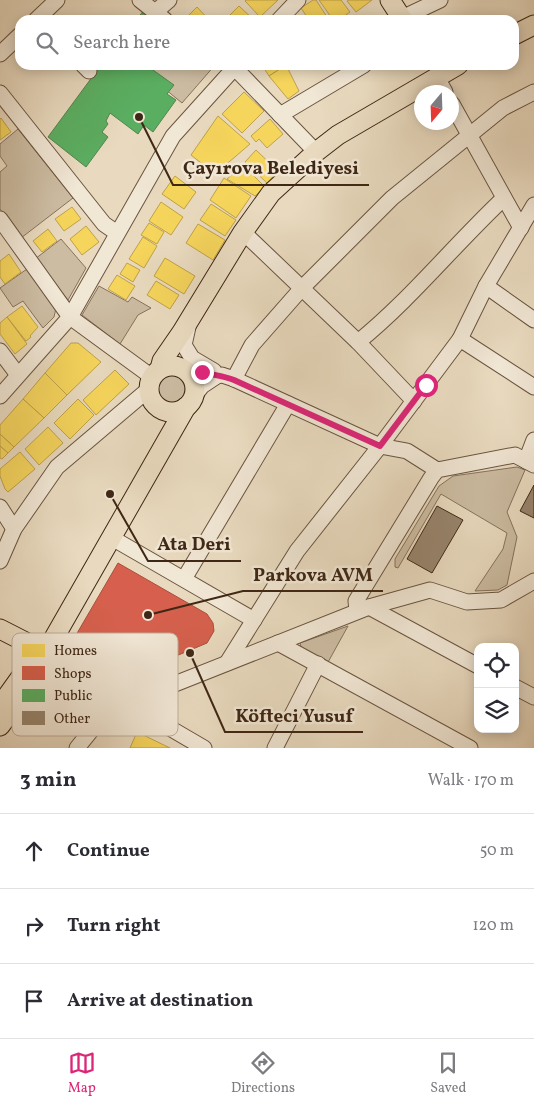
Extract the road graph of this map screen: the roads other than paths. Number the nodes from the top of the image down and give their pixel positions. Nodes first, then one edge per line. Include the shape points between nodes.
1 (57, 0) edge
2 (140, 0) edge
3 (169, 0) edge
4 (298, 0) edge
5 (390, 0) edge
6 (440, 0) edge
7 (41, 15) edge
8 (55, 15) edge
9 (159, 15) edge
10 (161, 15) edge
11 (284, 15) edge
12 (399, 15) edge
13 (410, 15) edge
14 (534, 25) edge
15 (519, 33) edge
16 (15, 40) edge
17 (0, 54) edge
18 (231, 70) edge
19 (239, 70) edge
20 (356, 70) edge
21 (450, 70) edge
22 (437, 78) edge
23 (534, 92) edge
24 (0, 93) edge
25 (280, 115) junction
26 (459, 117) edge
27 (469, 135) junction
28 (316, 152) junction
29 (504, 198) junction
30 (534, 205) edge
31 (0, 219) edge
32 (521, 228) junction
33 (243, 232) junction
34 (117, 233) junction
35 (486, 286) junction
36 (302, 288) junction
37 (70, 316) junction
38 (534, 320) edge
39 (186, 326) junction
40 (460, 339) junction
41 (358, 342) junction
42 (0, 351) edge
43 (165, 374) junction
44 (18, 376) junction
45 (224, 377) junction
46 (534, 387) edge
47 (0, 396) edge
48 (191, 401) junction
49 (414, 402) junction
50 (288, 404) junction
51 (165, 411) junction
52 (170, 437) junction
53 (534, 440) edge
54 (380, 446) junction
55 (530, 463) edge
56 (437, 470) junction
57 (0, 507) edge
58 (14, 529) junction
59 (112, 538) junction
60 (0, 561) edge
61 (184, 579) junction
62 (532, 586) edge
63 (363, 609) junction
64 (254, 620) junction
65 (0, 629) edge
66 (56, 633) edge
67 (12, 637) edge
68 (0, 643) edge
69 (278, 643) junction
70 (12, 649) edge
71 (227, 662) junction
72 (318, 664) junction
73 (474, 664) edge
74 (178, 682) edge
75 (12, 686) edge
76 (517, 688) edge
77 (3, 696) edge
78 (534, 697) edge
79 (12, 710) edge
80 (0, 726) edge
81 (178, 733) edge
82 (87, 736) edge
83 (77, 748) edge
84 (204, 748) edge
85 (274, 748) edge
86 (470, 748) edge

1 - 7 street
1 - 8 street
2 - 9 street
3 - 10 street
4 - 11 street
5 - 12 main road
6 - 13 street
14 - 15 main road
16 - 17 street
18 - 34 street via 173,136
19 - 25 street
20 - 25 street
21 - 22 main road
22 - 28 main road via 338,135
23 - 27 street via 502,108
24 - 34 street via 104,224
25 - 28 street
26 - 27 street
27 - 29 street
27 - 36 street via 392,198
28 - 33 main road via 271,193
29 - 32 street
29 - 41 street via 382,322
30 - 32 street
31 - 37 street
32 - 35 street
33 - 36 street
33 - 39 main road
34 - 37 street
35 - 38 street
35 - 40 street
36 - 41 street
36 - 45 street
37 - 43 street
37 - 44 street
39 - 43 main road via 162,361
39 - 45 street via 184,345 192,358
40 - 46 street
40 - 49 street
41 - 49 street
42 - 44 street
43 - 45 street
43 - 48 main road via 194,381
43 - 51 main road via 153,402
43 - 58 street via 57,467
44 - 47 street
45 - 48 street via 202,386
45 - 50 street
48 - 51 main road via 180,411
48 - 52 main road
49 - 54 street
50 - 54 street
50 - 61 street
51 - 52 main road
52 - 59 main road
53 - 55 street
54 - 56 street via 408,451
54 - 64 street via 297,551
55 - 56 street via 515,455
56 - 63 street via 356,601
57 - 58 street
58 - 60 street
59 - 61 street
59 - 66 main road
61 - 64 street
62 - 63 street via 501,600 467,602 430,590
63 - 69 street
63 - 73 street
64 - 71 street
65 - 67 main road
68 - 70 main road
69 - 71 street
69 - 72 street
71 - 74 street
72 - 85 street
72 - 86 street
75 - 77 main road
76 - 78 street
79 - 80 main road
81 - 84 street
82 - 83 street

